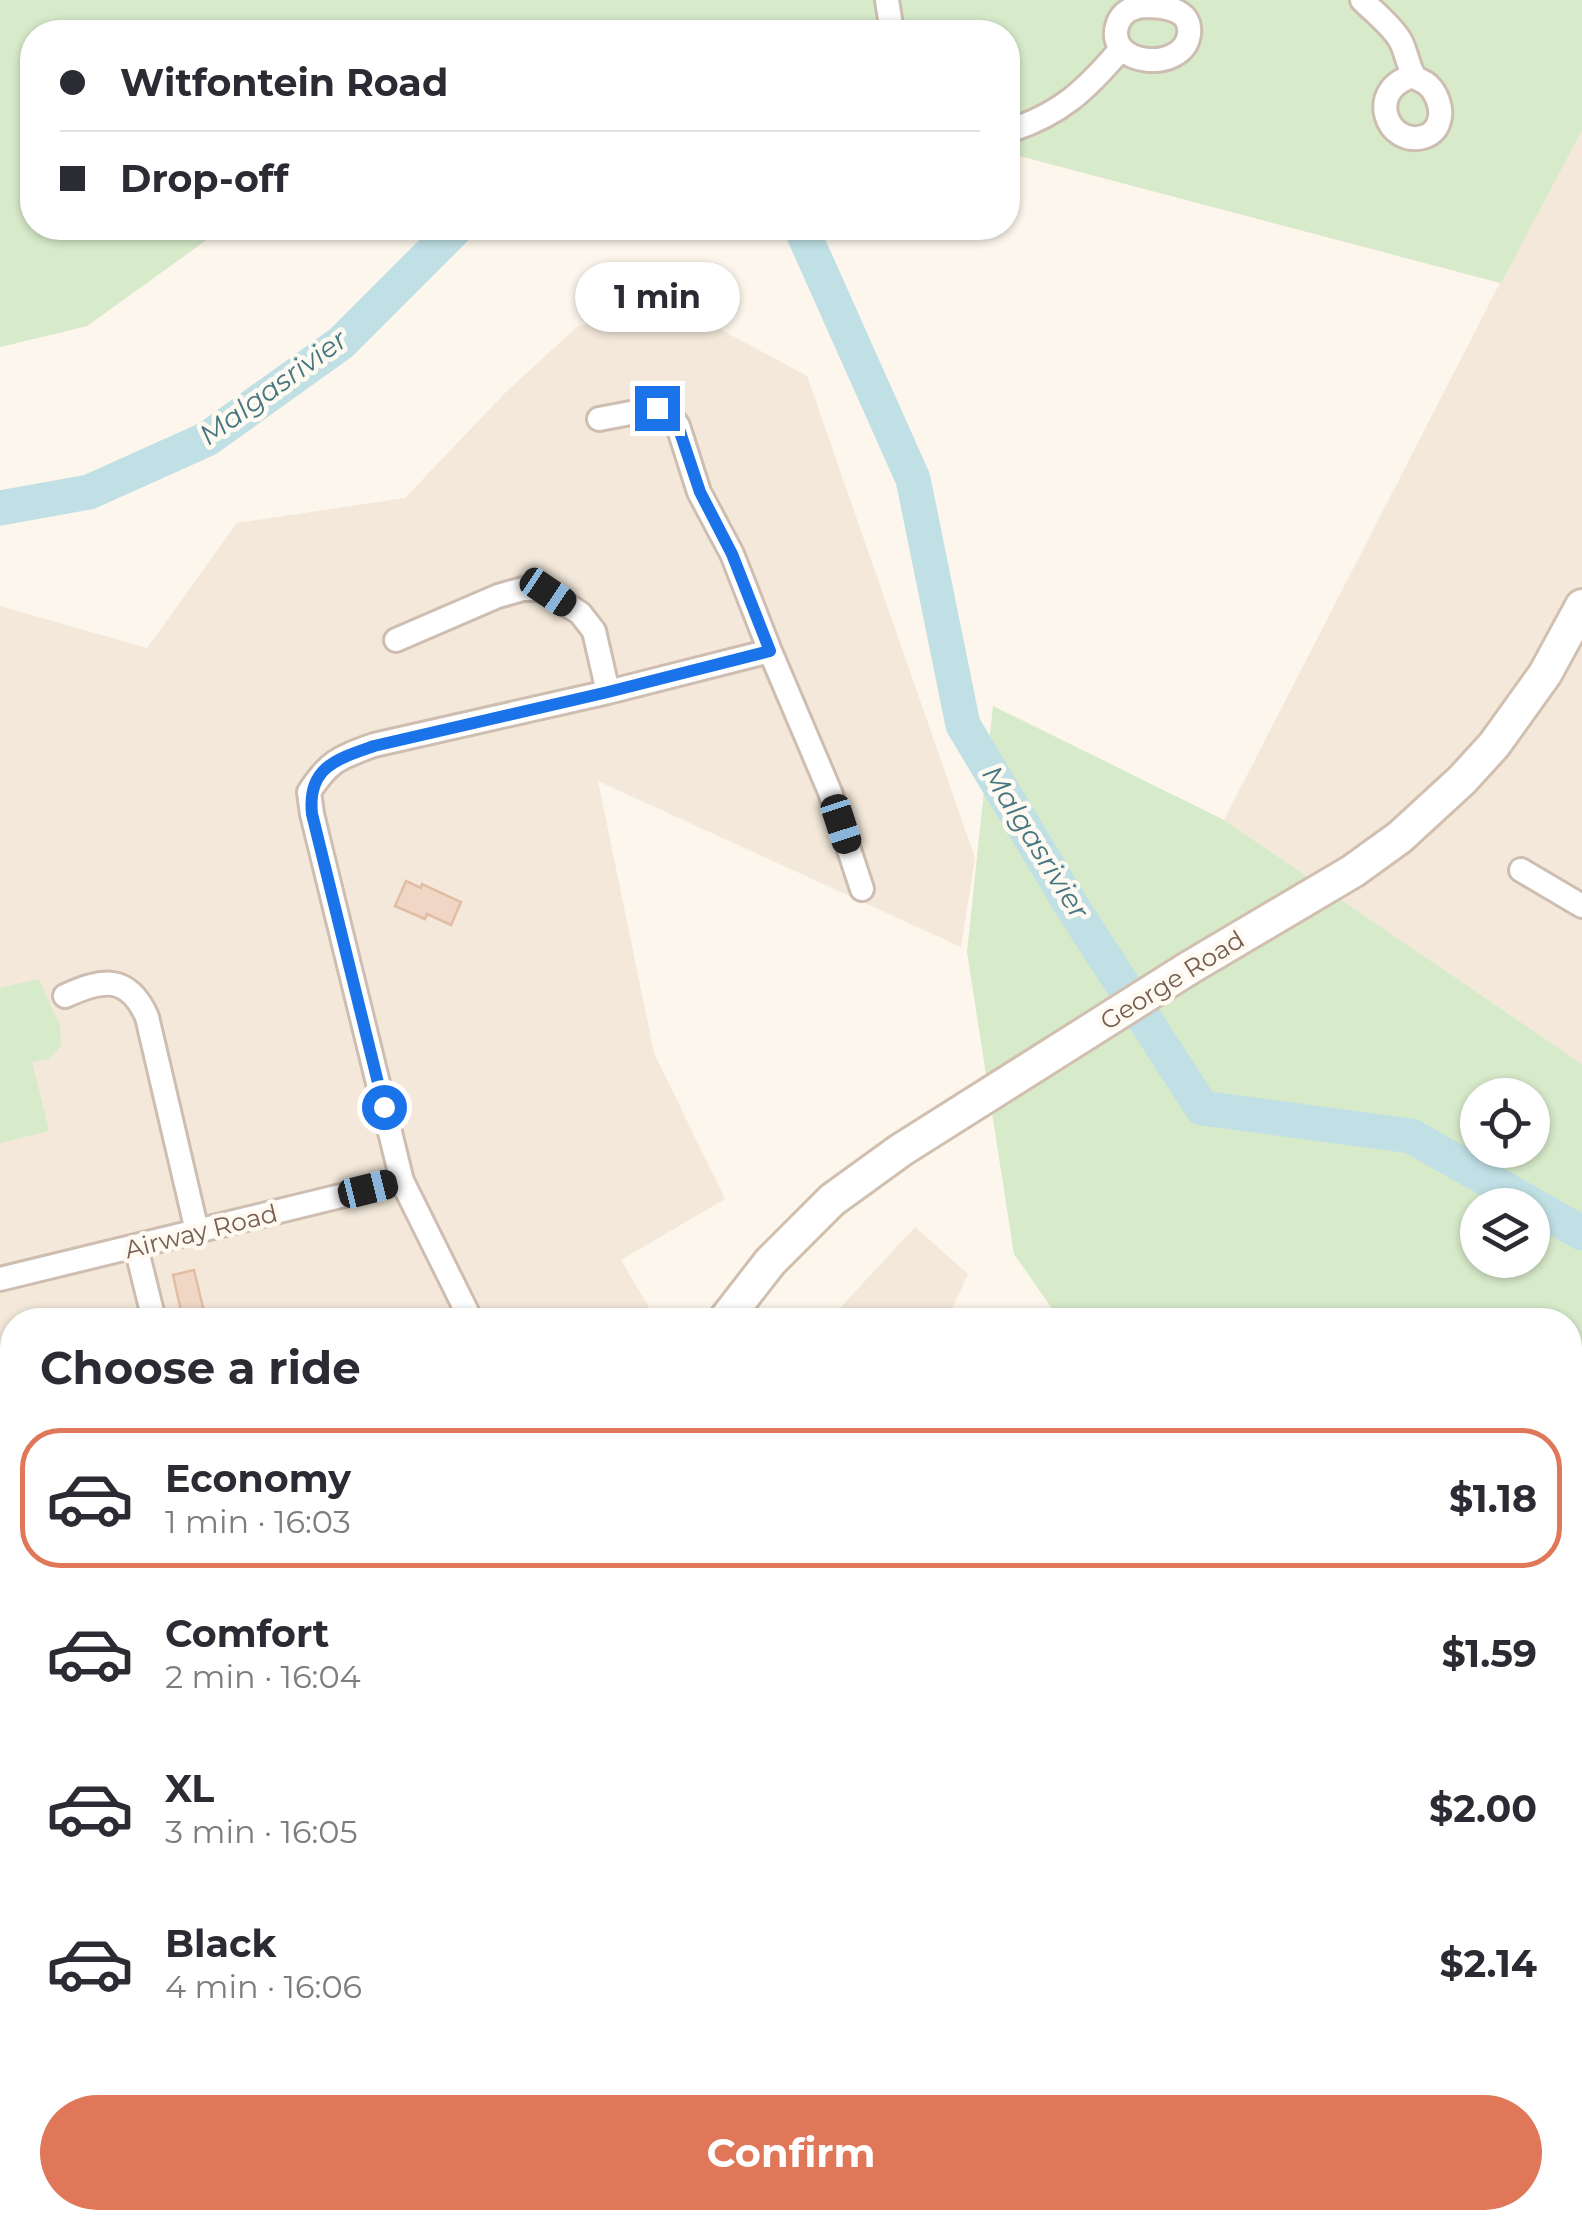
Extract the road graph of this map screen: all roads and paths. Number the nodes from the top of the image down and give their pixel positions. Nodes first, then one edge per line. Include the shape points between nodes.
1 (1362, 0) edge
2 (1121, 49) dead end
3 (1414, 76) dead end
4 (1020, 126) edge
5 (599, 420) dead end
6 (1582, 606) edge
7 (396, 640) dead end
8 (770, 651) junction
9 (608, 692) junction
10 (1521, 870) dead end
11 (862, 888) dead end
12 (1582, 906) edge
13 (65, 996) dead end
14 (402, 1181) junction
15 (197, 1231) junction
16 (136, 1247) junction
17 (0, 1279) edge
18 (151, 1308) edge
19 (466, 1308) edge
20 (734, 1308) edge

1 - 3 street via 1402,42
2 - 4 street via 1085,90
5 - 8 street via 657,408 670,414
6 - 20 main road, George Road via 1514,718 1400,836 901,1150 832,1200
7 - 9 street via 498,596 538,589 580,613 594,632
8 - 9 street
8 - 11 street
9 - 14 street via 374,746 328,766 310,792
10 - 12 street
13 - 15 street via 110,983 140,1000
14 - 15 street, Airway Road
14 - 19 street
15 - 16 street, Airway Road
16 - 17 street, Airway Road
16 - 18 street

